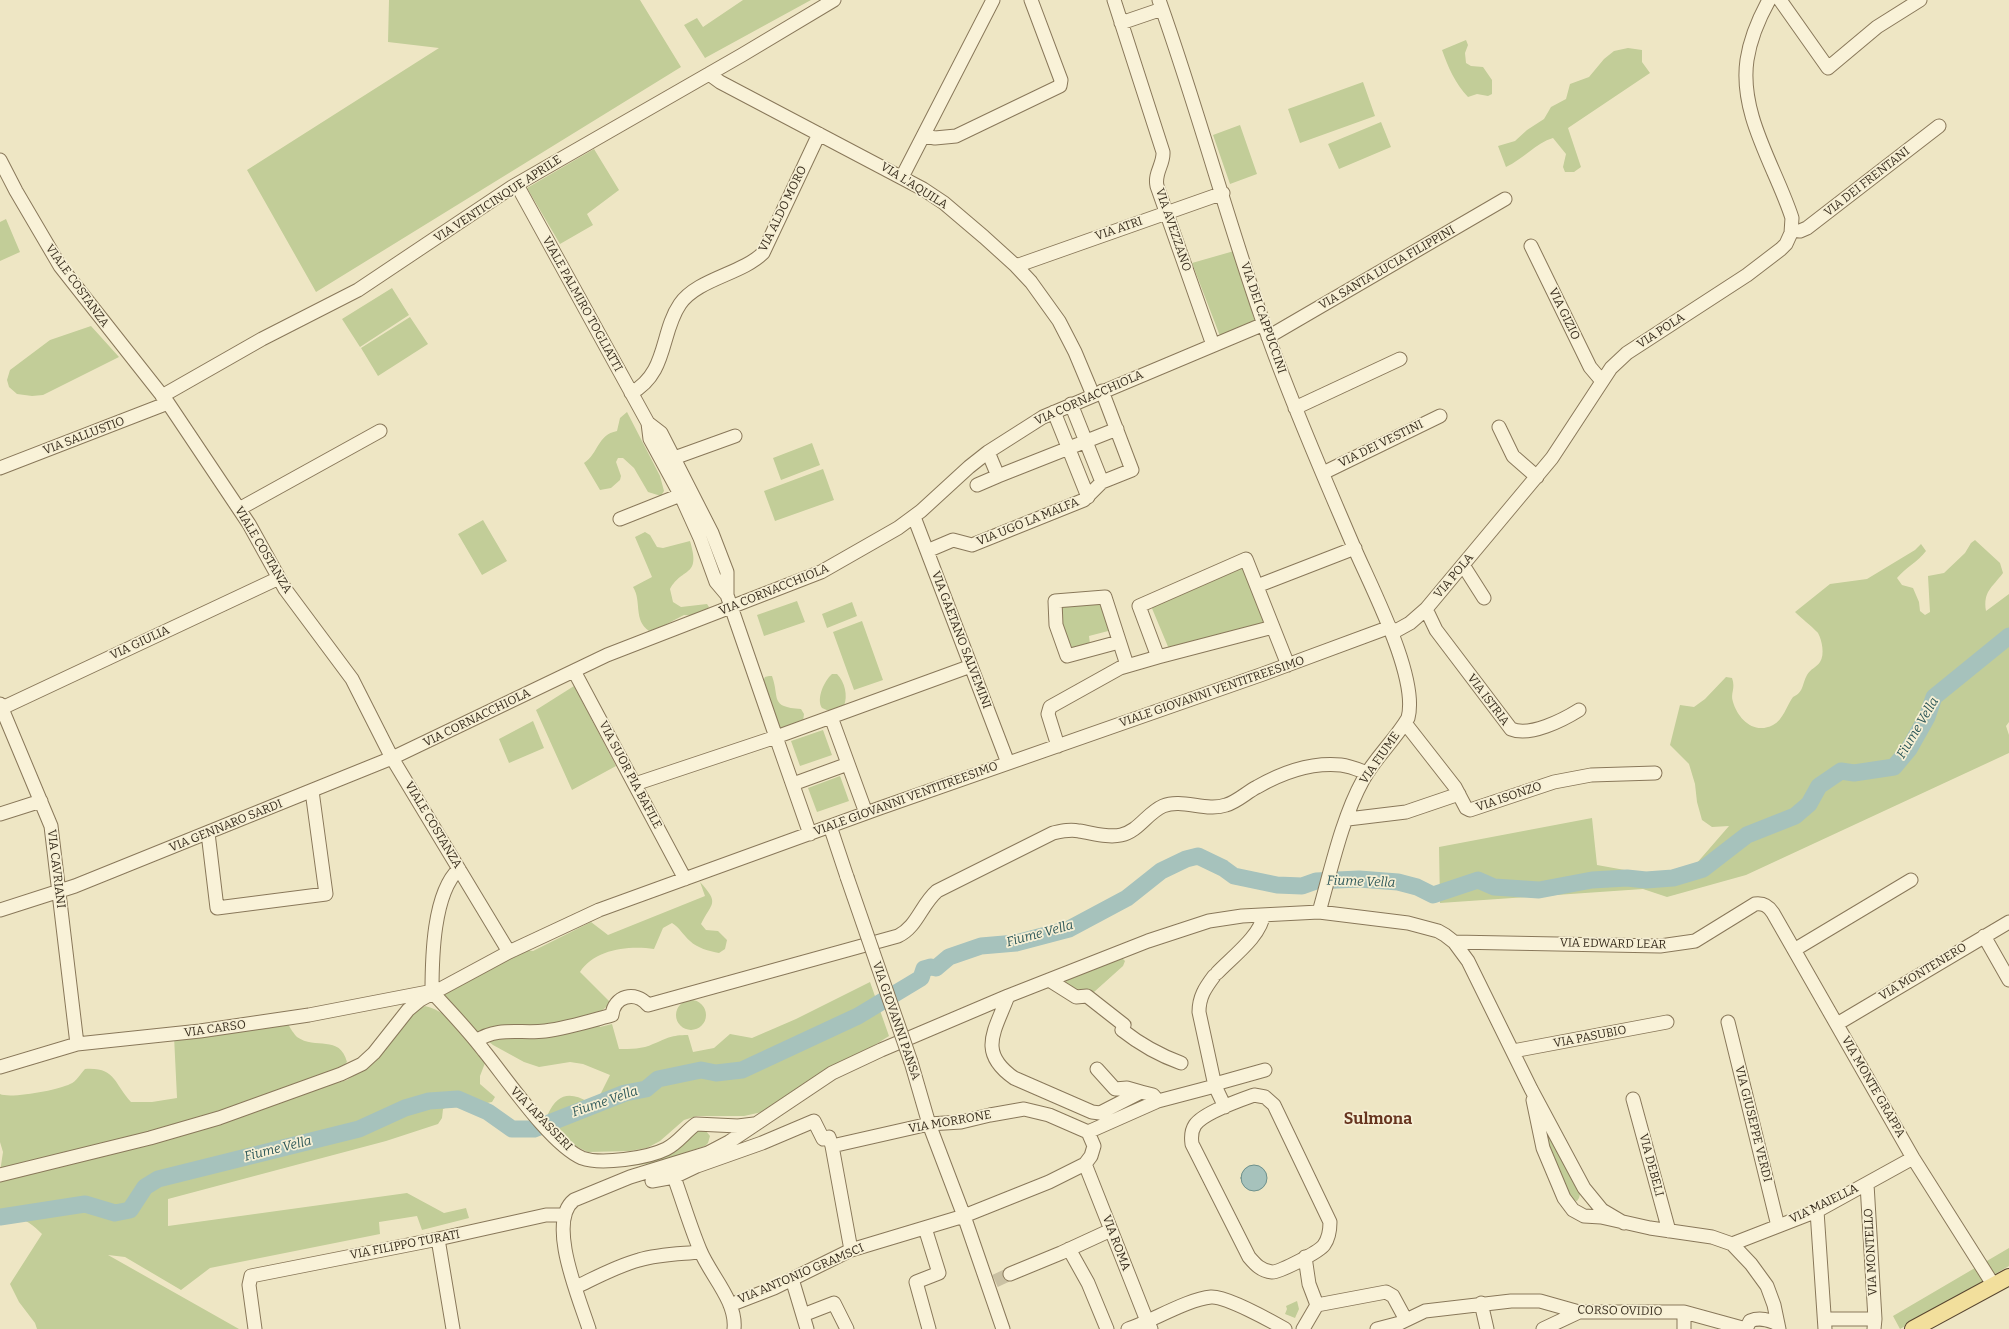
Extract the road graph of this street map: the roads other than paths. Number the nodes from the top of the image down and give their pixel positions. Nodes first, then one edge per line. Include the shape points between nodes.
1 (834, 0) edge
2 (993, 0) edge
3 (1031, 0) edge
4 (1114, 0) edge
5 (1780, 0) edge
6 (1920, 0) edge
7 (1766, 2) edge
8 (1160, 5) edge
9 (1121, 23) junction
10 (709, 74) junction
11 (1939, 126) dead end
12 (820, 134) junction
13 (924, 136) junction
14 (0, 160) edge
15 (902, 177) junction
16 (517, 185) junction
17 (1223, 193) junction
18 (1505, 199) dead end
19 (1166, 213) junction
20 (1792, 230) junction
21 (1531, 246) dead end
22 (1016, 266) junction
23 (1264, 324) junction
24 (1268, 337) junction
25 (1213, 345) junction
26 (1400, 359) dead end
27 (1601, 380) junction
28 (631, 393) junction
29 (1097, 393) junction
30 (165, 399) junction
31 (1071, 404) junction
32 (1295, 408) junction
33 (1054, 412) junction
34 (1440, 416) dead end
35 (648, 422) junction
36 (1499, 426) dead end
37 (1117, 429) junction
38 (380, 431) dead end
39 (735, 436) dead end
40 (1086, 441) junction
41 (1069, 448) junction
42 (988, 452) junction
43 (674, 458) junction
44 (0, 468) edge
45 (1323, 473) junction
46 (998, 476) junction
47 (1537, 477) junction
48 (1102, 482) junction
49 (977, 485) dead end
50 (686, 493) junction
51 (1088, 497) junction
52 (239, 508) junction
53 (914, 517) junction
54 (620, 519) dead end
55 (1355, 548) junction
56 (927, 551) junction
57 (1463, 565) junction
58 (279, 578) junction
59 (1257, 586) junction
60 (1484, 598) dead end
61 (729, 602) junction
62 (1426, 610) junction
63 (1273, 626) junction
64 (1391, 630) junction
65 (1119, 642) junction
66 (1158, 657) junction
67 (1127, 665) junction
68 (1288, 665) junction
69 (971, 666) junction
70 (574, 671) junction
71 (1, 706) edge
72 (1579, 710) dead end
73 (831, 717) junction
74 (1405, 723) junction
75 (776, 737) junction
76 (1058, 746) junction
77 (392, 758) junction
78 (1008, 763) junction
79 (848, 764) junction
80 (1367, 773) junction
81 (1656, 773) dead end
82 (635, 784) junction
83 (792, 784) junction
84 (312, 791) junction
85 (1459, 794) junction
86 (41, 801) junction
87 (0, 814) edge
88 (866, 814) junction
89 (1348, 819) junction
90 (830, 826) junction
91 (208, 833) junction
92 (810, 834) junction
93 (459, 869) junction
94 (685, 879) junction
95 (1911, 880) dead end
96 (59, 892) junction
97 (1761, 904) joint
98 (0, 910) edge
99 (1319, 912) junction
100 (1263, 915) junction
101 (2009, 922) edge
102 (1984, 936) junction
103 (1454, 942) junction
104 (1794, 950) junction
105 (509, 952) junction
106 (1049, 980) junction
107 (2009, 980) edge
108 (432, 992) junction
109 (1008, 996) junction
110 (1667, 1022) dead end
111 (1728, 1022) dead end
112 (1837, 1024) junction
113 (476, 1041) junction
114 (77, 1044) junction
115 (1513, 1051) junction
116 (1181, 1063) dead end
117 (0, 1067) edge
118 (1097, 1069) dead end
119 (1265, 1070) dead end
120 (1215, 1085) junction
121 (1531, 1088) junction
122 (1141, 1092) junction
123 (1633, 1099) dead end
124 (1158, 1101) junction
125 (1225, 1107) junction
126 (1536, 1121) junction
127 (756, 1123) junction
128 (707, 1124) junction
129 (929, 1124) junction
130 (1551, 1126) junction
131 (1088, 1132) junction
132 (828, 1142) junction
133 (732, 1147) junction
134 (1913, 1158) junction
135 (1085, 1164) junction
136 (0, 1175) edge
137 (674, 1177) junction
138 (652, 1182) dead end
139 (1867, 1184) junction
140 (1584, 1188) junction
141 (1568, 1204) junction
142 (1817, 1211) junction
143 (564, 1215) junction
144 (964, 1216) junction
145 (1624, 1223) junction
146 (1778, 1226) junction
147 (925, 1228) junction
148 (1111, 1230) junction
149 (1669, 1231) junction
150 (438, 1239) junction
151 (1732, 1244) junction
152 (851, 1250) junction
153 (1069, 1250) junction
154 (700, 1252) junction
155 (1305, 1257) junction
156 (1010, 1274) tunnel mouth
157 (2009, 1277) edge
158 (792, 1279) junction
159 (1994, 1286) junction
160 (576, 1287) junction
161 (1481, 1303) junction
162 (730, 1305) junction
163 (1317, 1305) junction
164 (1579, 1312) junction
165 (1684, 1312) junction
166 (803, 1315) junction
167 (1403, 1324) edge
168 (1825, 1324) edge
169 (1874, 1324) edge
170 (1149, 1325) edge
171 (1779, 1326) edge
172 (255, 1329) edge
173 (453, 1329) edge
174 (589, 1329) edge
175 (734, 1329) edge
176 (806, 1329) edge
177 (847, 1329) edge
178 (929, 1329) edge
179 (1003, 1329) edge
180 (1107, 1329) edge
181 (1128, 1329) edge
182 (1285, 1329) edge
183 (1303, 1329) edge
184 (1377, 1329) edge
185 (1487, 1329) edge
186 (1543, 1329) edge
187 (1684, 1329) edge
188 (1746, 1329) edge
189 (1913, 1329) edge

1 - 10 street, VIA VENTICINQUE APRILE
2 - 13 street
3 - 13 street via 1061,80 1060,86 956,136
4 - 9 street, VIA AVEZZANO
5 - 6 street via 1828,68 1877,27
7 - 20 street via 1748,56 1746,77 1754,120 1792,218
8 - 9 street
8 - 17 street, VIA DEI CAPPUCCINI
9 - 19 street, VIA AVEZZANO via 1163,152 1156,179
10 - 12 street, VIA L'AQUILA
10 - 16 street, VIA VENTICINQUE APRILE
11 - 20 street, VIA DEI FRENTANI via 1807,228
12 - 15 street, VIA L'AQUILA
12 - 28 street, VIA ALDO MORO via 763,253 694,291 683,300 676,310 655,371 644,385
13 - 15 street
14 - 30 street, VIALE COSTANZA via 60,266
15 - 22 street, VIA L'AQUILA via 944,203
16 - 28 street, VIALE PALMIRO TOGLIATTI
16 - 30 street, VIA VENTICINQUE APRILE via 358,290 262,340
17 - 19 street, VIA ATRI
17 - 23 street, VIA DEI CAPPUCCINI
18 - 24 street, VIA SANTA LUCIA FILIPPINI
19 - 22 street, VIA ATRI
19 - 25 street, VIA AVEZZANO
20 - 27 street, VIA POLA via 1788,241 1781,249 1741,279 1627,353
21 - 27 street, VIA GIZIO via 1590,367
22 - 29 street, VIA L'AQUILA via 1060,321
23 - 24 street, VIA DEI CAPPUCCINI
23 - 25 street, VIA CORNACCHIOLA
24 - 32 street, VIA DEI CAPPUCCINI
25 - 29 street, VIA CORNACCHIOLA
26 - 32 street
27 - 47 street, VIA POLA via 1561,445
28 - 35 street, VIALE PALMIRO TOGLIATTI
29 - 31 street, VIA CORNACCHIOLA
29 - 37 street, VIA L'AQUILA
30 - 44 street, VIA SALLUSTIO
30 - 52 street, VIALE COSTANZA
31 - 33 street, VIA CORNACCHIOLA
31 - 40 street
32 - 45 street, VIA DEI CAPPUCCINI
33 - 41 street
33 - 42 street, VIA CORNACCHIOLA
34 - 45 street, VIA DEI VESTINI
35 - 43 street, VIALE PALMIRO TOGLIATTI via 661,434
35 - 50 street, VIALE PALMIRO TOGLIATTI via 650,440
36 - 47 street via 1513,456
37 - 40 street
37 - 48 street, VIA L'AQUILA via 1132,470
38 - 52 street
39 - 43 street
40 - 41 street
40 - 48 street
41 - 46 street
41 - 51 street
42 - 46 street
42 - 53 street, VIA CORNACCHIOLA
43 - 50 street, VIALE PALMIRO TOGLIATTI
45 - 55 street, VIA DEI CAPPUCCINI
46 - 49 street
47 - 57 street, VIA POLA
48 - 51 street, VIA UGO LA MALFA
50 - 54 street
50 - 61 street, VIALE PALMIRO TOGLIATTI via 712,532 727,572
51 - 56 street, VIA UGO LA MALFA via 972,545 953,540
52 - 58 street, VIALE COSTANZA
53 - 56 street, VIA GAETANO SALVEMINI
53 - 61 street, VIA CORNACCHIOLA via 879,541 804,580
55 - 59 street
55 - 64 street, VIA DEI CAPPUCCINI
56 - 69 street, VIA GAETANO SALVEMINI
57 - 60 street
57 - 62 street, VIA POLA
58 - 71 street, VIA GIULIA
58 - 77 street, VIALE COSTANZA via 352,678
59 - 63 street
59 - 66 street via 1246,559 1139,606
61 - 70 street, VIA CORNACCHIOLA
61 - 75 street, VIALE PALMIRO TOGLIATTI
62 - 64 street, VIA POLA via 1410,623
62 - 72 street, VIA ISTRIA via 1436,630 1511,730 1526,731 1550,725
63 - 66 street
63 - 68 street
64 - 68 street, VIALE GIOVANNI VENTITREESIMO
64 - 74 street, VIA FIUME via 1409,702 1409,713
65 - 65 street via 1106,597 1055,602 1056,625 1067,656
65 - 67 street
66 - 67 street
67 - 76 street via 1050,707 1048,714
68 - 76 street, VIALE GIOVANNI VENTITREESIMO
69 - 73 street
69 - 78 street, VIA GAETANO SALVEMINI
70 - 77 street, VIA CORNACCHIOLA
70 - 82 street, VIA SUOR PIA BAFILE
71 - 86 street, VIA CAVRIANI
73 - 75 street
73 - 79 street
74 - 80 street, VIA FIUME
74 - 85 street, VIA ISONZO
75 - 82 street
75 - 83 street, VIALE PALMIRO TOGLIATTI
76 - 78 street, VIALE GIOVANNI VENTITREESIMO
77 - 84 street, VIA GENNARO SARDI
77 - 93 street, VIALE COSTANZA
78 - 88 street, VIALE GIOVANNI VENTITREESIMO
79 - 83 street
79 - 88 street
80 - 89 street, VIA FIUME via 1358,789
80 - 113 street via 1342,765 1318,765 1293,770 1271,779 1226,805 1210,807 1173,804 1155,811 1138,826 1123,834 1106,835 1065,830 1053,833 937,891 929,898 910,929 898,936 648,1005 639,998 628,996 615,1005 612,1015 576,1024 545,1031 498,1031
81 - 85 street, VIA ISONZO via 1591,775 1554,782 1470,810 1466,808
82 - 94 street, VIA SUOR PIA BAFILE
83 - 92 street, VIALE PALMIRO TOGLIATTI
84 - 91 street, VIA GENNARO SARDI
84 - 91 street via 326,894 218,908
85 - 89 street via 1406,812
86 - 87 street
86 - 96 street, VIA CAVRIANI via 51,826
88 - 90 street, VIALE GIOVANNI VENTITREESIMO
89 - 99 street, VIA FIUME
90 - 92 street, VIALE GIOVANNI VENTITREESIMO
90 - 129 street, VIA GIOVANNI PANSA, bridge via 911,1062
91 - 96 street, VIA GENNARO SARDI
92 - 94 street, VIALE GIOVANNI VENTITREESIMO
93 - 105 street, VIALE COSTANZA
93 - 108 street via 452,877 441,903 434,930
94 - 105 street, VIALE GIOVANNI VENTITREESIMO via 580,918
95 - 104 street
96 - 98 street, VIA GENNARO SARDI
96 - 114 street, VIA CAVRIANI
97 - 103 street, VIA EDWARD LEAR via 1747,908 1695,941 1680,944 1660,946
97 - 104 street, VIA MONTE GRAPPA via 1770,909
99 - 100 street
99 - 103 street via 1408,923 1438,931
100 - 106 street via 1209,921 1148,941
100 - 120 street via 1263,921 1255,934 1215,974 1199,1002
101 - 102 street, VIA MONTENERO
102 - 107 street
102 - 112 street, VIA MONTENERO
103 - 115 street via 1468,961
104 - 112 street, VIA MONTE GRAPPA
105 - 108 street, VIALE GIOVANNI VENTITREESIMO
106 - 109 street
106 - 116 street via 1076,997 1087,996 1124,1025 1122,1030 1135,1040 1158,1054
108 - 113 street, VIA IAPASSERI
108 - 114 street, VIA CARSO via 309,1015 200,1031
108 - 136 street via 408,1010 374,1053 362,1064 341,1074 150,1138
109 - 122 street via 991,1041 991,1050 1002,1070 1092,1112 1100,1113
109 - 127 street via 837,1070
110 - 115 street, VIA PASUBIO
111 - 146 street, VIA GIUSEPPE VERDI
112 - 134 street, VIA MONTE GRAPPA
113 - 128 street, VIA IAPASSERI via 516,1094 551,1133 569,1150 583,1158 607,1160 655,1153 672,1145 696,1124
114 - 117 street, VIA CARSO
115 - 121 street
118 - 122 street via 1115,1089 1127,1088
119 - 120 street
120 - 124 street
120 - 125 street
121 - 126 street
121 - 130 street
122 - 124 street via 1153,1095
123 - 149 street, VIA DEBELI
124 - 131 street
125 - 155 street via 1254,1095 1265,1097 1274,1105 1330,1222 1329,1236 1323,1246
125 - 155 street via 1196,1124 1191,1137 1192,1144 1249,1257 1256,1266 1272,1272
126 - 130 street via 1543,1121
126 - 141 street via 1543,1148
127 - 128 street, VIA IAPASSERI via 738,1126
127 - 133 street
128 - 133 street via 716,1129
129 - 131 street, VIA MORRONE via 961,1122 1024,1109
129 - 132 street, VIA MORRONE
129 - 144 street, VIA GIOVANNI PANSA
130 - 140 street
131 - 135 street via 1094,1146
132 - 133 street via 814,1121 762,1144
132 - 152 street
133 - 137 street
133 - 143 street via 630,1177 581,1197 569,1204
134 - 139 street, VIA MAIELLA
134 - 159 street, VIA MONTE GRAPPA
135 - 144 street, VIA ANTONIO GRAMSCI
135 - 148 street, VIA ROMA
137 - 138 street
137 - 154 street
139 - 142 street, VIA MAIELLA
139 - 169 street, VIA MONTELLO
140 - 141 street via 1580,1204
140 - 145 street via 1602,1210
141 - 145 street via 1578,1214
142 - 146 street, VIA MAIELLA
142 - 168 street
143 - 150 street, VIA FILIPPO TURATI via 546,1215
143 - 160 street via 565,1246
144 - 147 street, VIA ANTONIO GRAMSCI
144 - 179 street, VIA GIOVANNI PANSA via 991,1282
145 - 149 street
146 - 151 street, VIA MAIELLA
147 - 152 street, VIA ANTONIO GRAMSCI
147 - 178 street via 939,1273 916,1282
148 - 153 street
148 - 170 street, VIA ROMA
149 - 151 street via 1712,1237
150 - 172 street, VIA FILIPPO TURATI via 251,1276 249,1281
150 - 173 street
151 - 171 street via 1767,1286
152 - 158 street, VIA ANTONIO GRAMSCI
153 - 156 street
153 - 180 street via 1088,1283
154 - 160 street via 654,1256 639,1260
154 - 162 street
155 - 163 street via 1309,1284
157 - 159 main road
158 - 162 street, VIA ANTONIO GRAMSCI
158 - 166 street
159 - 189 main road
160 - 174 street
161 - 164 street, CORSO OVIDIO via 1540,1301
161 - 167 street, CORSO OVIDIO via 1425,1311
161 - 185 street
162 - 175 street
163 - 167 street via 1386,1292 1393,1296
163 - 183 street
164 - 165 street, CORSO OVIDIO
164 - 186 street
165 - 187 street
165 - 188 street, CORSO OVIDIO
166 - 176 street
166 - 177 street via 834,1303
167 - 184 street, CORSO OVIDIO
168 - 169 street
170 - 181 street
170 - 182 street via 1198,1300 1218,1297
171 - 188 street, CORSO OVIDIO via 1760,1318 1750,1321

